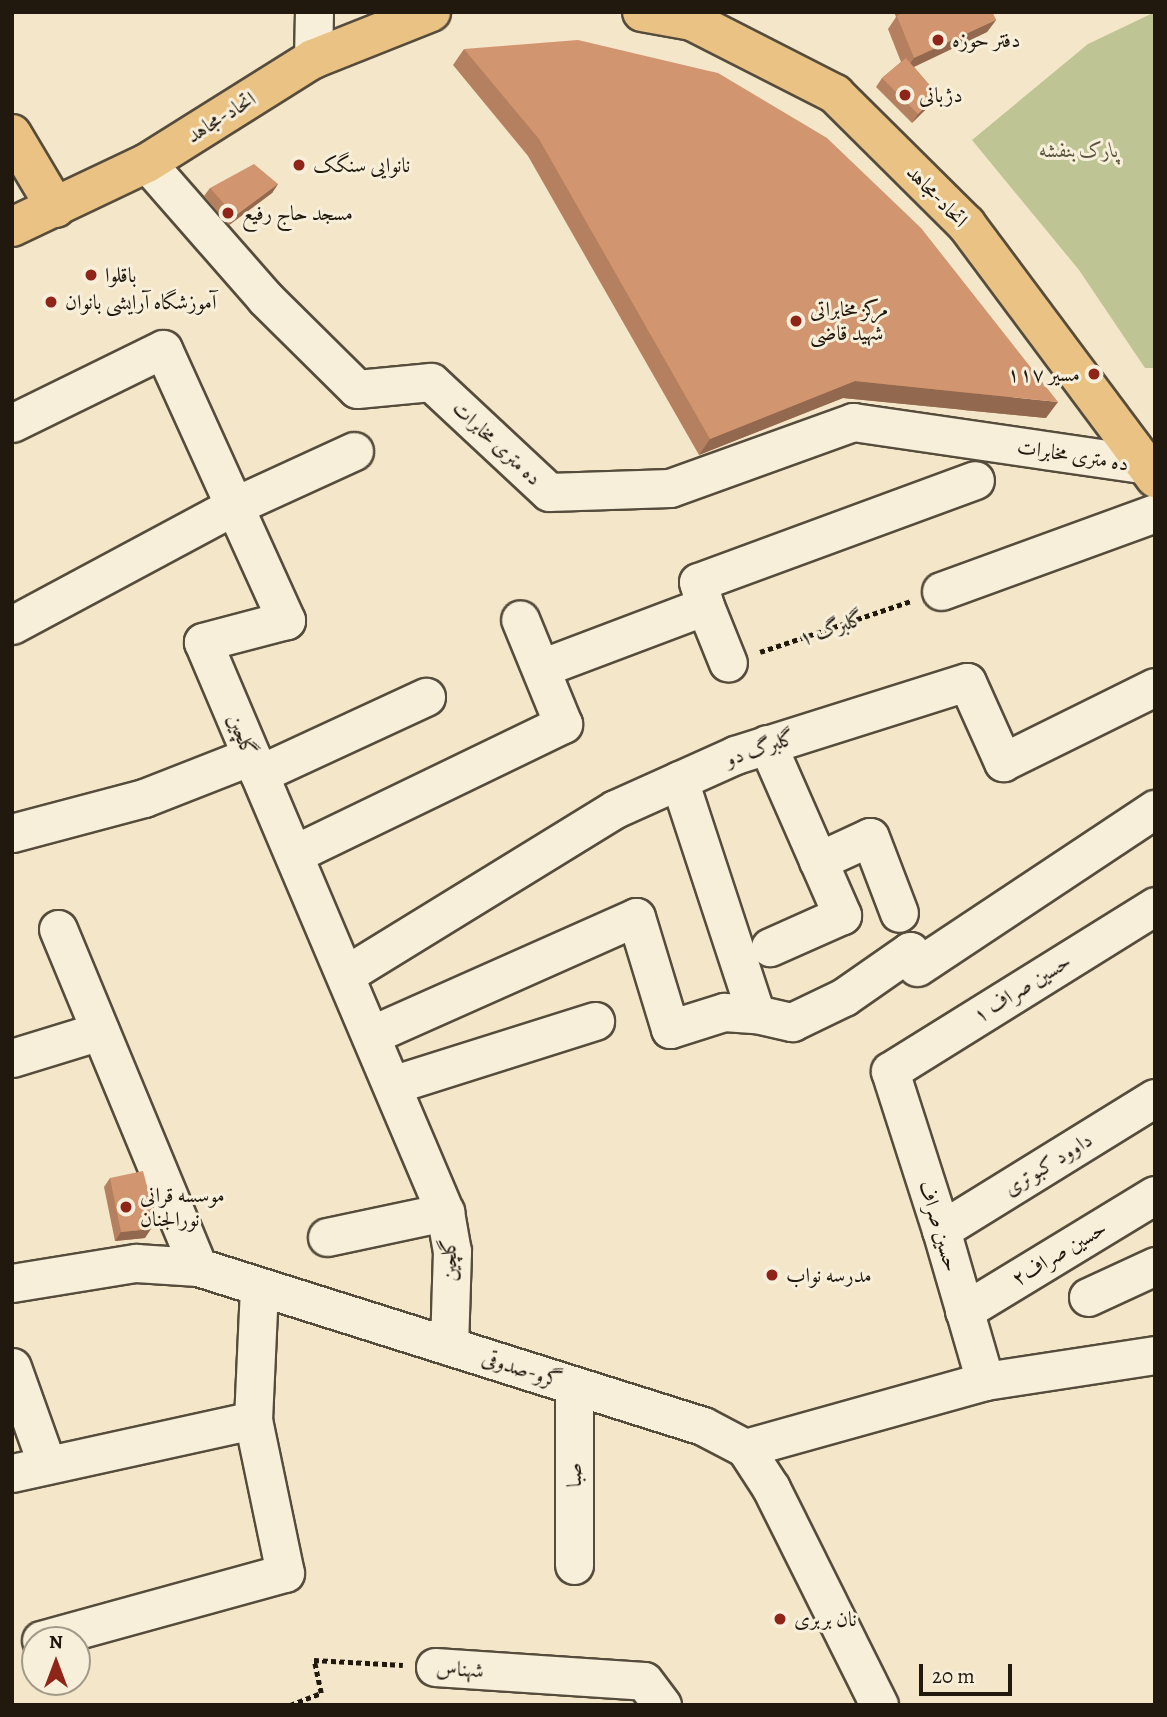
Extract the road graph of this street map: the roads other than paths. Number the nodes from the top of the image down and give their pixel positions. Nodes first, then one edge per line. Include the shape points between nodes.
1 (314, 12) edge
2 (431, 12) edge
3 (642, 12) edge
4 (692, 16) edge
5 (313, 59) junction
6 (12, 134) edge
7 (148, 163) junction
8 (56, 208) junction
9 (12, 227) edge
10 (12, 422) edge
11 (354, 451) dead end
12 (1152, 470) edge
13 (975, 480) dead end
14 (234, 506) junction
15 (1155, 513) edge
16 (942, 590) road end
17 (705, 606) junction
18 (520, 619) dead end
19 (12, 625) edge
20 (728, 663) road end
21 (541, 668) junction
22 (1155, 687) edge
23 (426, 697) dead end
24 (767, 744) junction
25 (255, 765) junction
26 (679, 780) junction
27 (1155, 809) edge
28 (12, 833) edge
29 (294, 854) junction
30 (818, 861) junction
31 (1155, 906) edge
32 (900, 913) dead end
33 (58, 929) dead end
34 (771, 947) dead end
35 (345, 975) junction
36 (756, 1014) junction
37 (595, 1021) dead end
38 (100, 1031) junction
39 (371, 1035) junction
40 (12, 1058) edge
41 (890, 1071) joint
42 (393, 1085) junction
43 (1155, 1098) edge
44 (1155, 1195) edge
45 (445, 1212) junction
46 (942, 1230) junction
47 (327, 1237) dead end
48 (1155, 1266) edge
49 (198, 1267) junction
50 (12, 1283) edge
51 (259, 1287) junction
52 (1088, 1297) dead end
53 (964, 1311) junction
54 (449, 1346) junction
55 (1155, 1355) edge
56 (12, 1367) edge
57 (985, 1381) junction
58 (574, 1386) junction
59 (253, 1420) junction
60 (745, 1448) junction
61 (29, 1469) edge
62 (574, 1564) dead end
63 (91, 1626) edge
64 (435, 1667) road end
65 (662, 1705) edge
66 (879, 1705) edge

1 - 5 street
2 - 5 main road, اتحاد-مجاهد
3 - 4 main road, اتحاد-مجاهد
4 - 12 main road, اتحاد-مجاهد via 845,103 966,224
5 - 7 main road, اتحاد-مجاهد
6 - 8 main road
7 - 8 main road, اتحاد-مجاهد
7 - 12 street, ده متری مخابرات via 265,298 357,389 431,382 549,492 670,488 853,422
8 - 9 main road, اتحاد-مجاهد
10 - 14 street, گلچین via 163,349
11 - 14 street
13 - 17 street via 698,582
14 - 19 street
14 - 25 street, گلچین via 286,620 203,642
15 - 16 street
17 - 20 street
17 - 21 street
18 - 21 street
21 - 29 street via 564,724
22 - 24 street, گلبرگ دو via 1003,762 967,682
23 - 25 street
24 - 26 street, گلبرگ دو
24 - 30 street
25 - 28 street
25 - 29 street, گلچین
26 - 35 street, گلبرگ دو via 615,809
26 - 36 street
27 - 36 street via 917,967 909,951 844,997 792,1022
29 - 35 street, گلچین
30 - 32 street via 870,836
30 - 34 street via 842,915
31 - 41 street, حسین صراف ۱
33 - 38 street
35 - 39 street, گلچین
36 - 39 street via 724,1012 670,1030 636,917
37 - 42 street
38 - 40 street
38 - 49 street
39 - 42 street, گلچین
41 - 46 street, حسین صراف
42 - 45 street, گلچین
43 - 46 street, داوود کبوتری
44 - 53 street, حسین صراف۲
45 - 47 street
45 - 54 street, گلچین via 452,1251
46 - 53 street, حسین صراف
48 - 52 street
49 - 50 street, گرو-صدوقی via 136,1263
49 - 51 street, گرو-صدوقی
51 - 54 street, گرو-صدوقی
51 - 59 street
53 - 57 street, حسین صراف
54 - 58 street, گرو-صدوقی
55 - 57 street
56 - 61 street
57 - 60 street
58 - 60 street, گرو-صدوقی via 703,1426
58 - 62 street, صبا
59 - 61 street
59 - 63 street via 285,1573
60 - 66 street, گرو-صدوقی via 771,1488
64 - 65 street, شهناس via 644,1681

